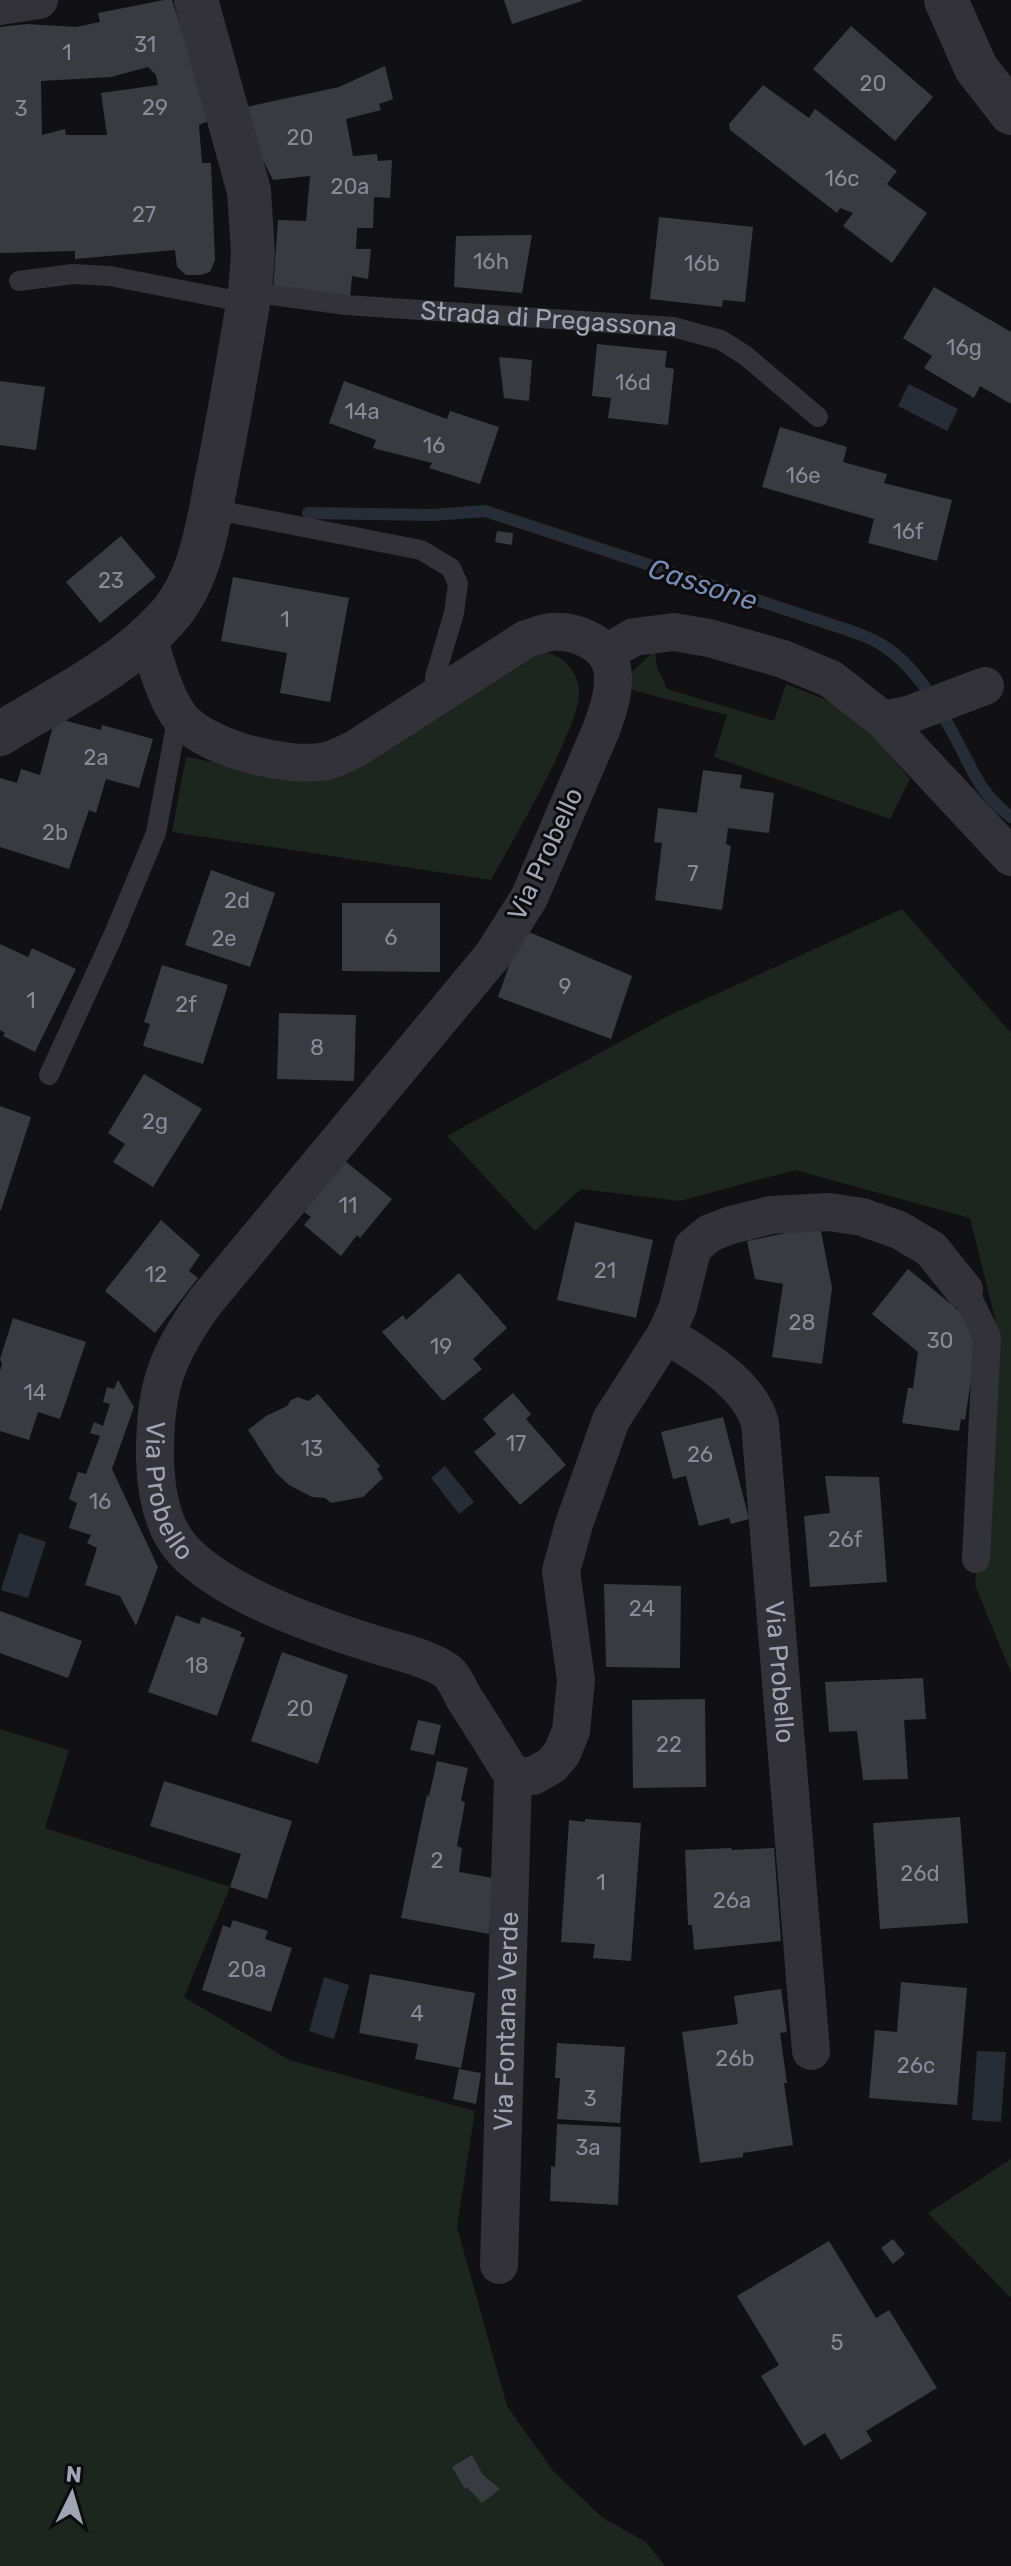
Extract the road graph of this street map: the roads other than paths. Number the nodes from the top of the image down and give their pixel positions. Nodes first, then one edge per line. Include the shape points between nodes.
1 (39, 0) edge
2 (196, 0) edge
3 (946, 0) edge
4 (0, 6) edge
5 (1011, 113) edge
6 (19, 281) dead end
7 (249, 297) junction
8 (818, 417) dead end
9 (211, 509) junction
10 (148, 638) junction
11 (606, 653) junction
12 (971, 691) dead end
13 (436, 699) junction
14 (178, 715) junction
15 (896, 718) junction
16 (0, 734) edge
17 (1011, 857) edge
18 (49, 1075) dead end
19 (964, 1290) joint
20 (666, 1334) junction
21 (976, 1559) dead end
22 (513, 1776) junction
23 (811, 2051) dead end
24 (499, 2265) dead end

1 - 4 street
2 - 7 street via 249,191
3 - 5 street via 976,68
6 - 7 lane, Strada di Pregassona via 73,274 110,276
7 - 8 lane, Strada di Pregassona via 673,327 721,340
7 - 9 street
9 - 10 street via 192,581
9 - 13 lane via 421,550 451,568 458,598 435,677
10 - 14 street
10 - 16 street
11 - 13 street via 572,633 549,632 526,639
11 - 15 street via 634,637 674,632 709,638 831,679
11 - 22 street, Via Probello via 612,666 610,706 529,898 493,955 183,1333 160,1383 155,1433 162,1510 183,1550 232,1586 278,1610 412,1655 449,1673
12 - 15 street
13 - 14 street via 355,749 327,761 295,763 226,746 198,733
14 - 18 lane via 156,833
15 - 17 street
19 - 20 street via 931,1249 899,1230 829,1212 771,1215 720,1229 693,1247
19 - 21 street via 987,1337
20 - 22 street via 611,1420 561,1571 576,1680 571,1731 552,1765 533,1776
20 - 23 street, Via Probello via 746,1395 760,1423
22 - 24 street, Via Fontana Verde

